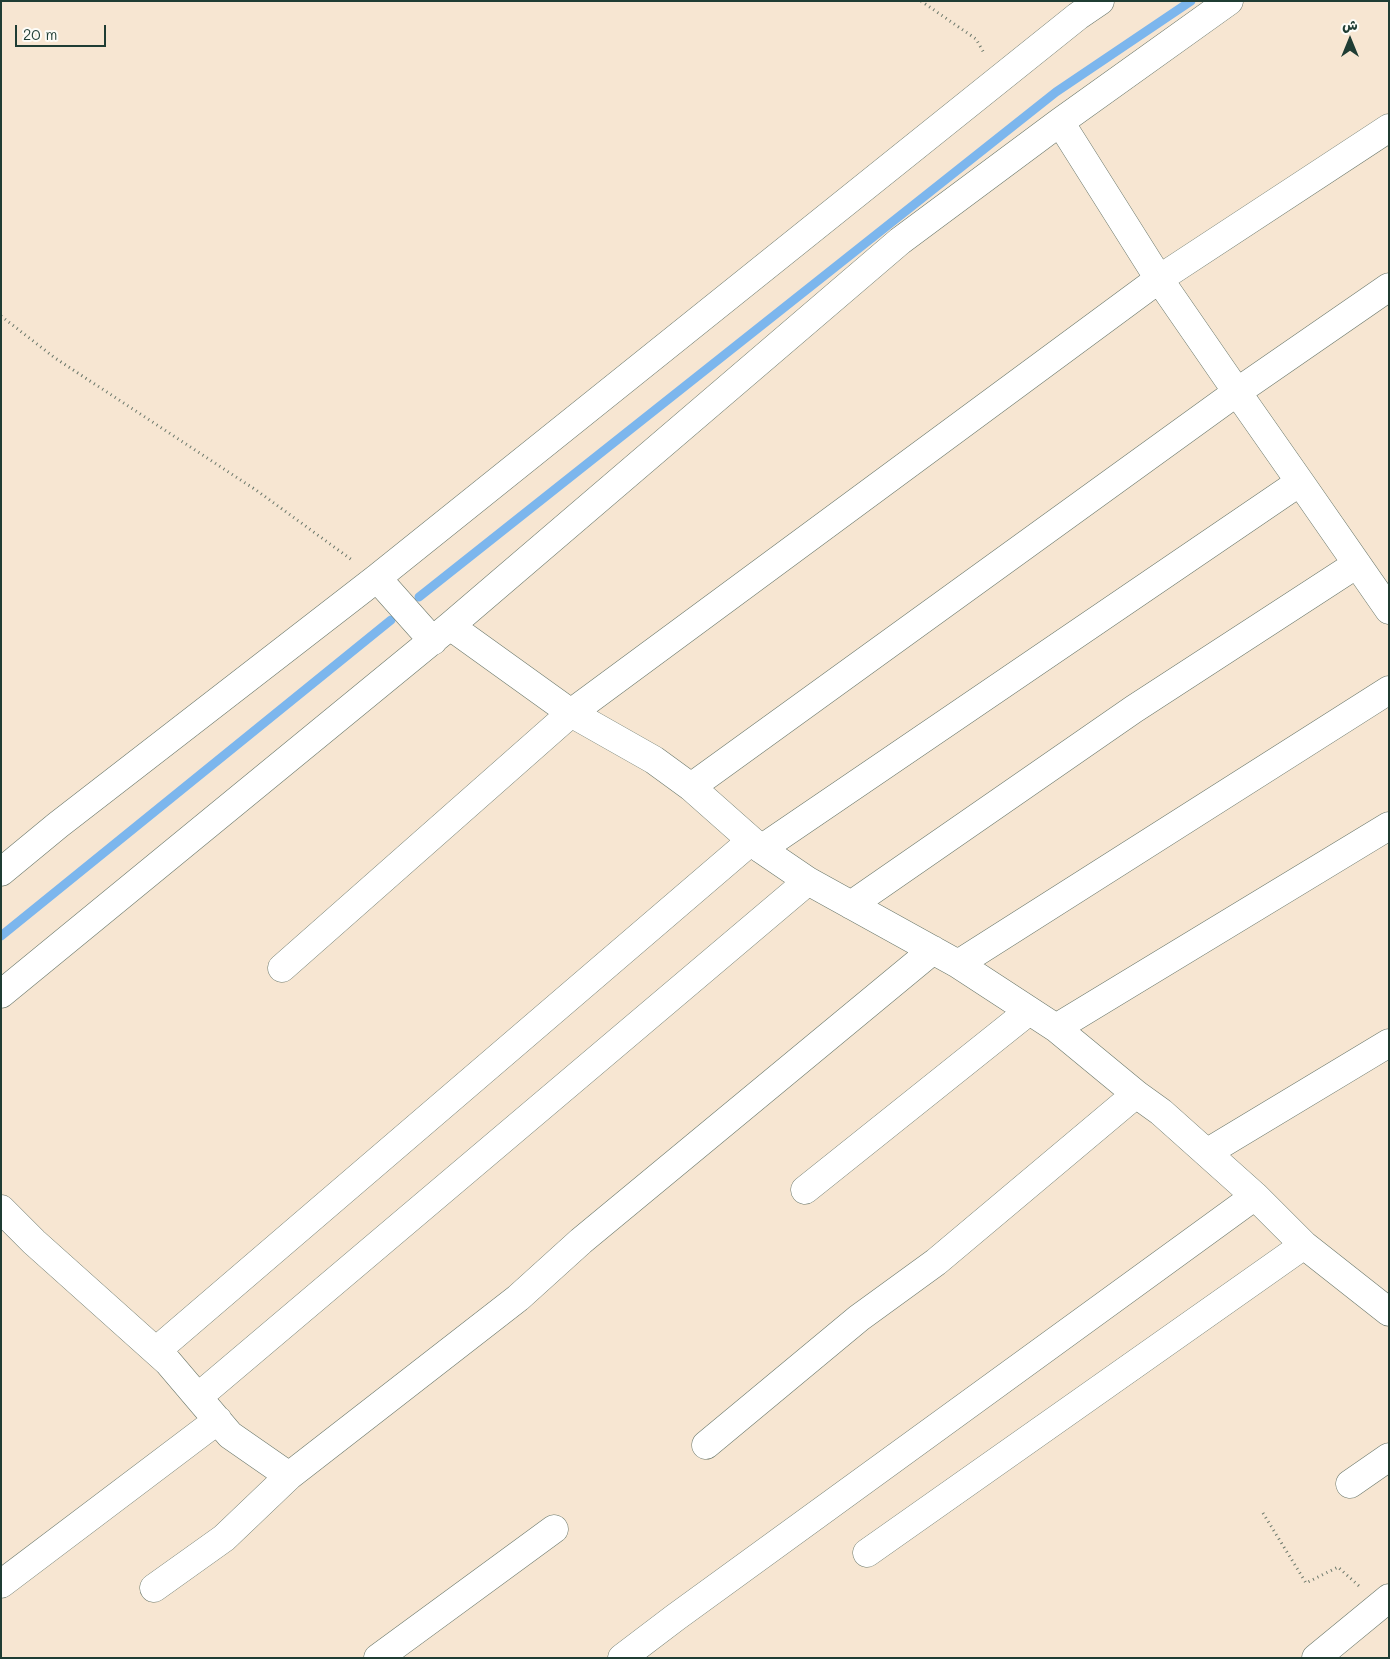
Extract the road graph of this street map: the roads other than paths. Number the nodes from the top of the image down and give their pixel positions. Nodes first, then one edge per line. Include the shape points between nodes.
1 (1100, 1) edge
2 (1229, 1) edge
3 (1060, 122) junction
4 (1389, 128) edge
5 (1159, 279) junction
6 (1389, 287) edge
7 (1237, 392) junction
8 (1300, 482) junction
9 (1357, 564) junction
10 (377, 578) junction
11 (1389, 610) edge
12 (442, 634) junction
13 (1389, 690) edge
14 (571, 712) junction
15 (691, 787) junction
16 (1389, 826) edge
17 (756, 845) junction
18 (1, 872) edge
19 (808, 880) junction
20 (851, 905) junction
21 (933, 950) junction
22 (958, 964) junction
23 (282, 968) dead end
24 (1, 994) edge
25 (1030, 1011) junction
26 (1056, 1028) junction
27 (1389, 1043) edge
28 (1136, 1094) junction
29 (1208, 1152) junction
30 (806, 1190) dead end
31 (1255, 1196) junction
32 (1, 1208) edge
33 (1304, 1245) junction
34 (1389, 1312) edge
35 (156, 1351) junction
36 (198, 1397) junction
37 (218, 1420) junction
38 (706, 1444) dead end
39 (1389, 1457) edge
40 (289, 1476) junction
41 (1350, 1484) dead end
42 (554, 1529) dead end
43 (867, 1553) dead end
44 (1, 1584) edge
45 (154, 1588) dead end
46 (1384, 1602) edge
47 (378, 1658) edge
48 (622, 1658) edge
49 (1316, 1658) edge

1 - 10 street
2 - 3 street
3 - 5 street
3 - 12 street via 900,241
4 - 5 street
5 - 7 street
5 - 14 street
6 - 7 street
7 - 8 street
7 - 15 street
8 - 9 street
8 - 17 street
9 - 11 street
9 - 20 street via 1134,708
10 - 12 street
10 - 18 street via 58,824
12 - 14 street
12 - 24 street
13 - 22 street
14 - 15 street via 654,760
14 - 23 street
15 - 17 street
16 - 26 street
17 - 19 street
17 - 35 street
19 - 20 street
19 - 36 street
20 - 21 street
21 - 22 street
21 - 40 street via 581,1241 518,1298
22 - 25 street
25 - 26 street
25 - 30 street
26 - 28 street
27 - 29 street
28 - 29 street
28 - 38 street via 951,1250 859,1318
29 - 31 street
31 - 33 street
31 - 48 street
32 - 35 street via 34,1242
33 - 34 street
33 - 43 street
35 - 36 street
36 - 37 street
37 - 40 street via 230,1435
37 - 44 street
39 - 41 street
40 - 45 street via 224,1538
42 - 47 street
46 - 49 street

